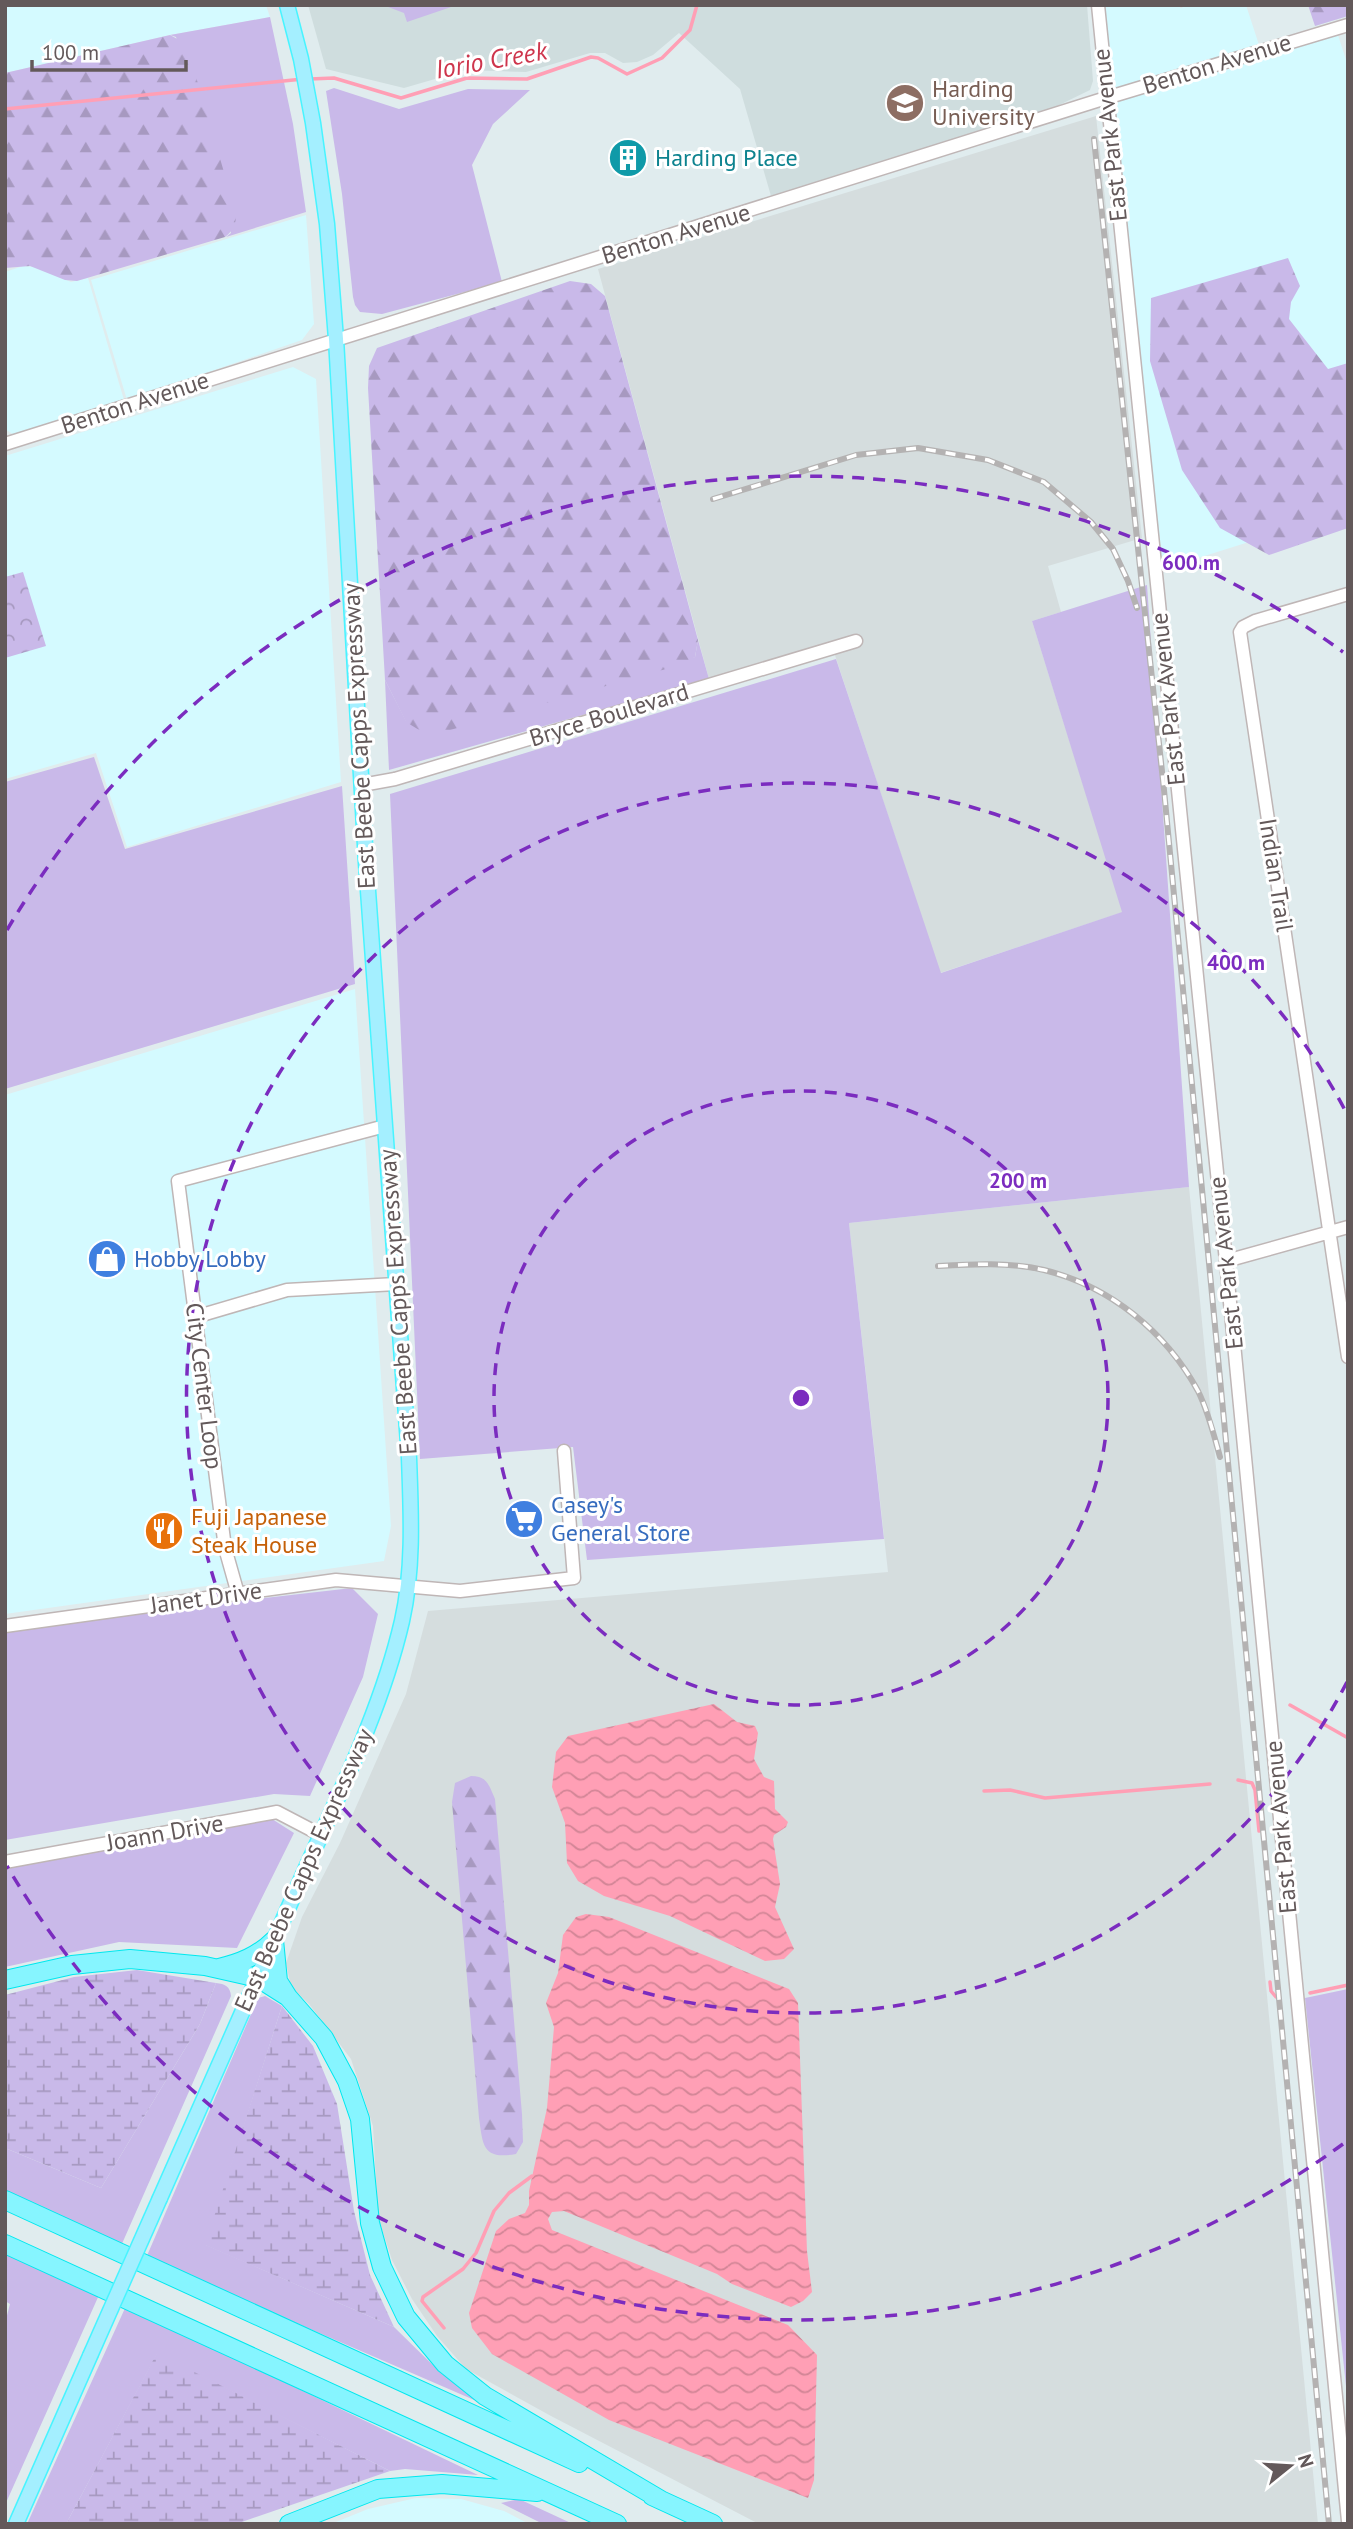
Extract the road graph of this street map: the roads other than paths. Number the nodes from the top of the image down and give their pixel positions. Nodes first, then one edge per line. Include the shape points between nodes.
1 (287, 5) edge
2 (1098, 5) edge
3 (1348, 25) edge
4 (1106, 98) junction
5 (336, 339) junction
6 (5, 444) edge
7 (1348, 594) edge
8 (856, 641) dead end
9 (362, 785) junction
10 (385, 1126) junction
11 (1348, 1227) edge
12 (1330, 1232) junction
13 (1226, 1261) junction
14 (397, 1284) junction
15 (195, 1317) junction
16 (1348, 1357) edge
17 (564, 1451) dead end
18 (408, 1586) junction
19 (238, 1594) junction
20 (5, 1626) edge
21 (321, 1835) junction
22 (5, 1862) edge
23 (274, 1940) junction
24 (217, 1968) junction
25 (258, 1978) junction
26 (5, 1980) edge
27 (288, 1997) junction
28 (5, 2200) edge
29 (5, 2244) edge
30 (551, 2494) junction
31 (661, 2500) junction
32 (1348, 2521) edge
33 (16, 2524) edge
34 (289, 2524) edge
35 (617, 2524) edge
36 (713, 2524) edge

1 - 5 main road, East Beebe Capps Expressway via 313,123
2 - 4 street, East Park Avenue
3 - 4 street, Benton Avenue
4 - 5 street, Benton Avenue
4 - 13 street, East Park Avenue
5 - 6 street, Benton Avenue
5 - 9 main road, East Beebe Capps Expressway
7 - 12 street, Indian Trail via 1255,621 1240,632
8 - 9 street, Bryce Boulevard
9 - 10 main road, East Beebe Capps Expressway
10 - 14 main road, East Beebe Capps Expressway
10 - 15 street, City Center Loop via 178,1181
11 - 12 street
12 - 13 street
12 - 16 street, Indian Trail
13 - 32 street, East Park Avenue
14 - 15 street via 287,1290
14 - 18 main road, East Beebe Capps Expressway via 409,1458
15 - 19 street, City Center Loop via 225,1548
17 - 18 street, Janet Drive via 574,1578 460,1591
18 - 19 street, Janet Drive via 336,1580
18 - 21 main road, East Beebe Capps Expressway via 387,1678
19 - 20 street, Janet Drive
21 - 22 street, Joann Drive via 277,1812
21 - 23 main road, East Beebe Capps Expressway
23 - 24 highway via 242,1961
23 - 25 main road, East Beebe Capps Expressway
23 - 27 highway via 278,1981
24 - 25 highway
24 - 26 highway via 130,1959 72,1965
25 - 27 highway
25 - 33 main road, East Beebe Capps Expressway, bridge
27 - 31 highway via 324,2038 347,2081 360,2119 370,2223 382,2267 407,2317 445,2364 485,2396
28 - 31 highway
29 - 30 highway
30 - 34 highway via 442,2484 377,2489
30 - 35 highway
31 - 36 highway

